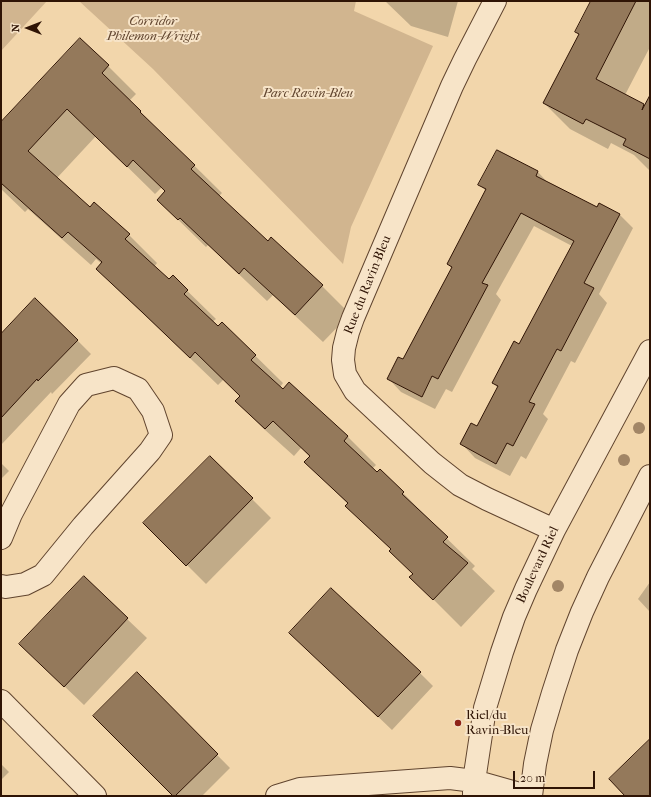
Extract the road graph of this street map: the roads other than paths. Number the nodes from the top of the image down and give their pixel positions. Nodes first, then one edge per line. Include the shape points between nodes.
1 (495, 1) edge
2 (650, 351) edge
3 (650, 476) edge
4 (554, 530) junction
5 (1, 538) edge
6 (1, 586) edge
7 (1, 700) edge
8 (474, 788) edge
9 (95, 796) edge
10 (277, 796) edge
11 (527, 796) edge
12 (531, 796) edge

1 - 4 street, Rue du Ravin-Bleu via 452,86 348,332 344,348 345,374 355,391 432,463 460,485
2 - 4 street, Boulevard Riel
3 - 12 street via 598,576 567,650 542,730
4 - 8 street, Boulevard Riel via 526,589 502,652 485,708
5 - 6 street via 69,404 86,385 114,378 138,389 153,411 161,435 150,451 42,575 25,584
7 - 9 street
8 - 10 street via 450,778 300,789
8 - 11 street

